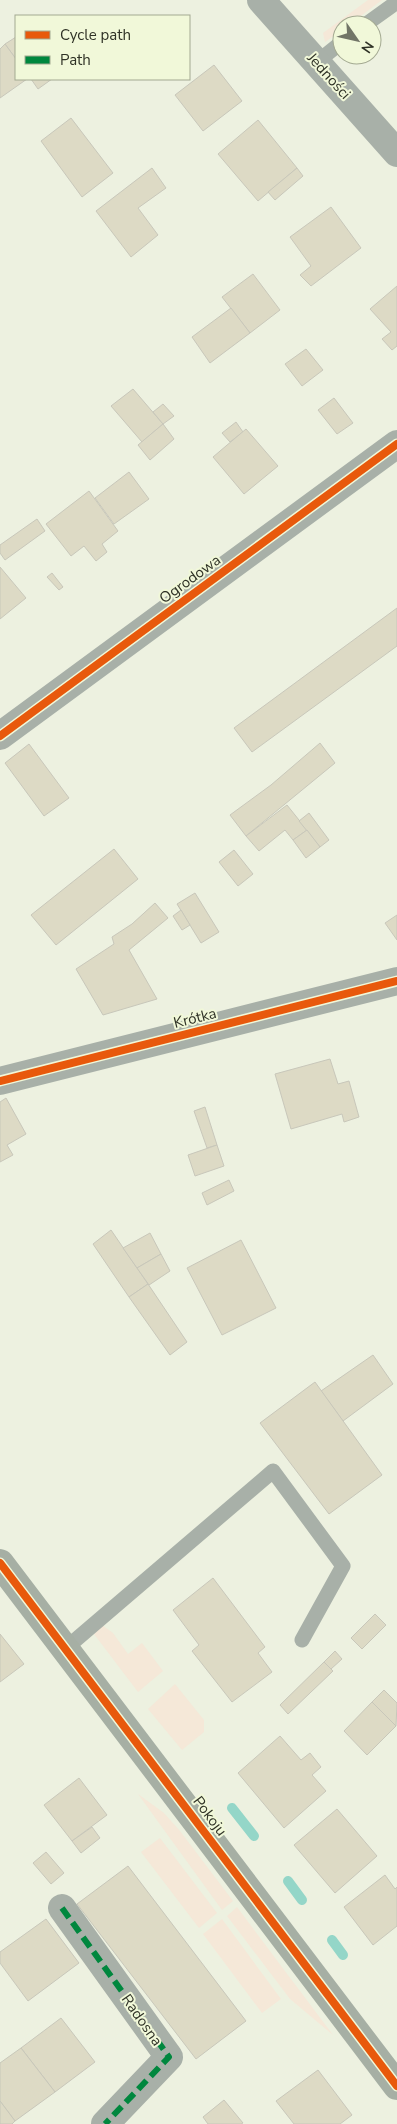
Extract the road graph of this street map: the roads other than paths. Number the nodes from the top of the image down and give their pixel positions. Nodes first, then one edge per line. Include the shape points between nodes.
1 (261, 0) edge
2 (397, 2) edge
3 (379, 15) edge
4 (332, 50) edge
5 (317, 62) junction
6 (397, 153) edge
7 (397, 444) edge
8 (0, 736) edge
9 (397, 981) edge
10 (0, 1081) edge
11 (0, 1563) edge
12 (302, 1640) dead end
13 (65, 1649) junction
14 (62, 1908) dead end
15 (397, 2086) edge
16 (105, 2124) edge

1 - 5 street, Jedności
2 - 3 lane
4 - 5 lane
5 - 6 street, Jedności
7 - 8 street, Ogrodowa
9 - 10 street, Krótka
11 - 13 street, Pokoju
12 - 13 lane via 343,1566 273,1472
13 - 15 street, Pokoju
14 - 16 street, Radosna via 169,2057

